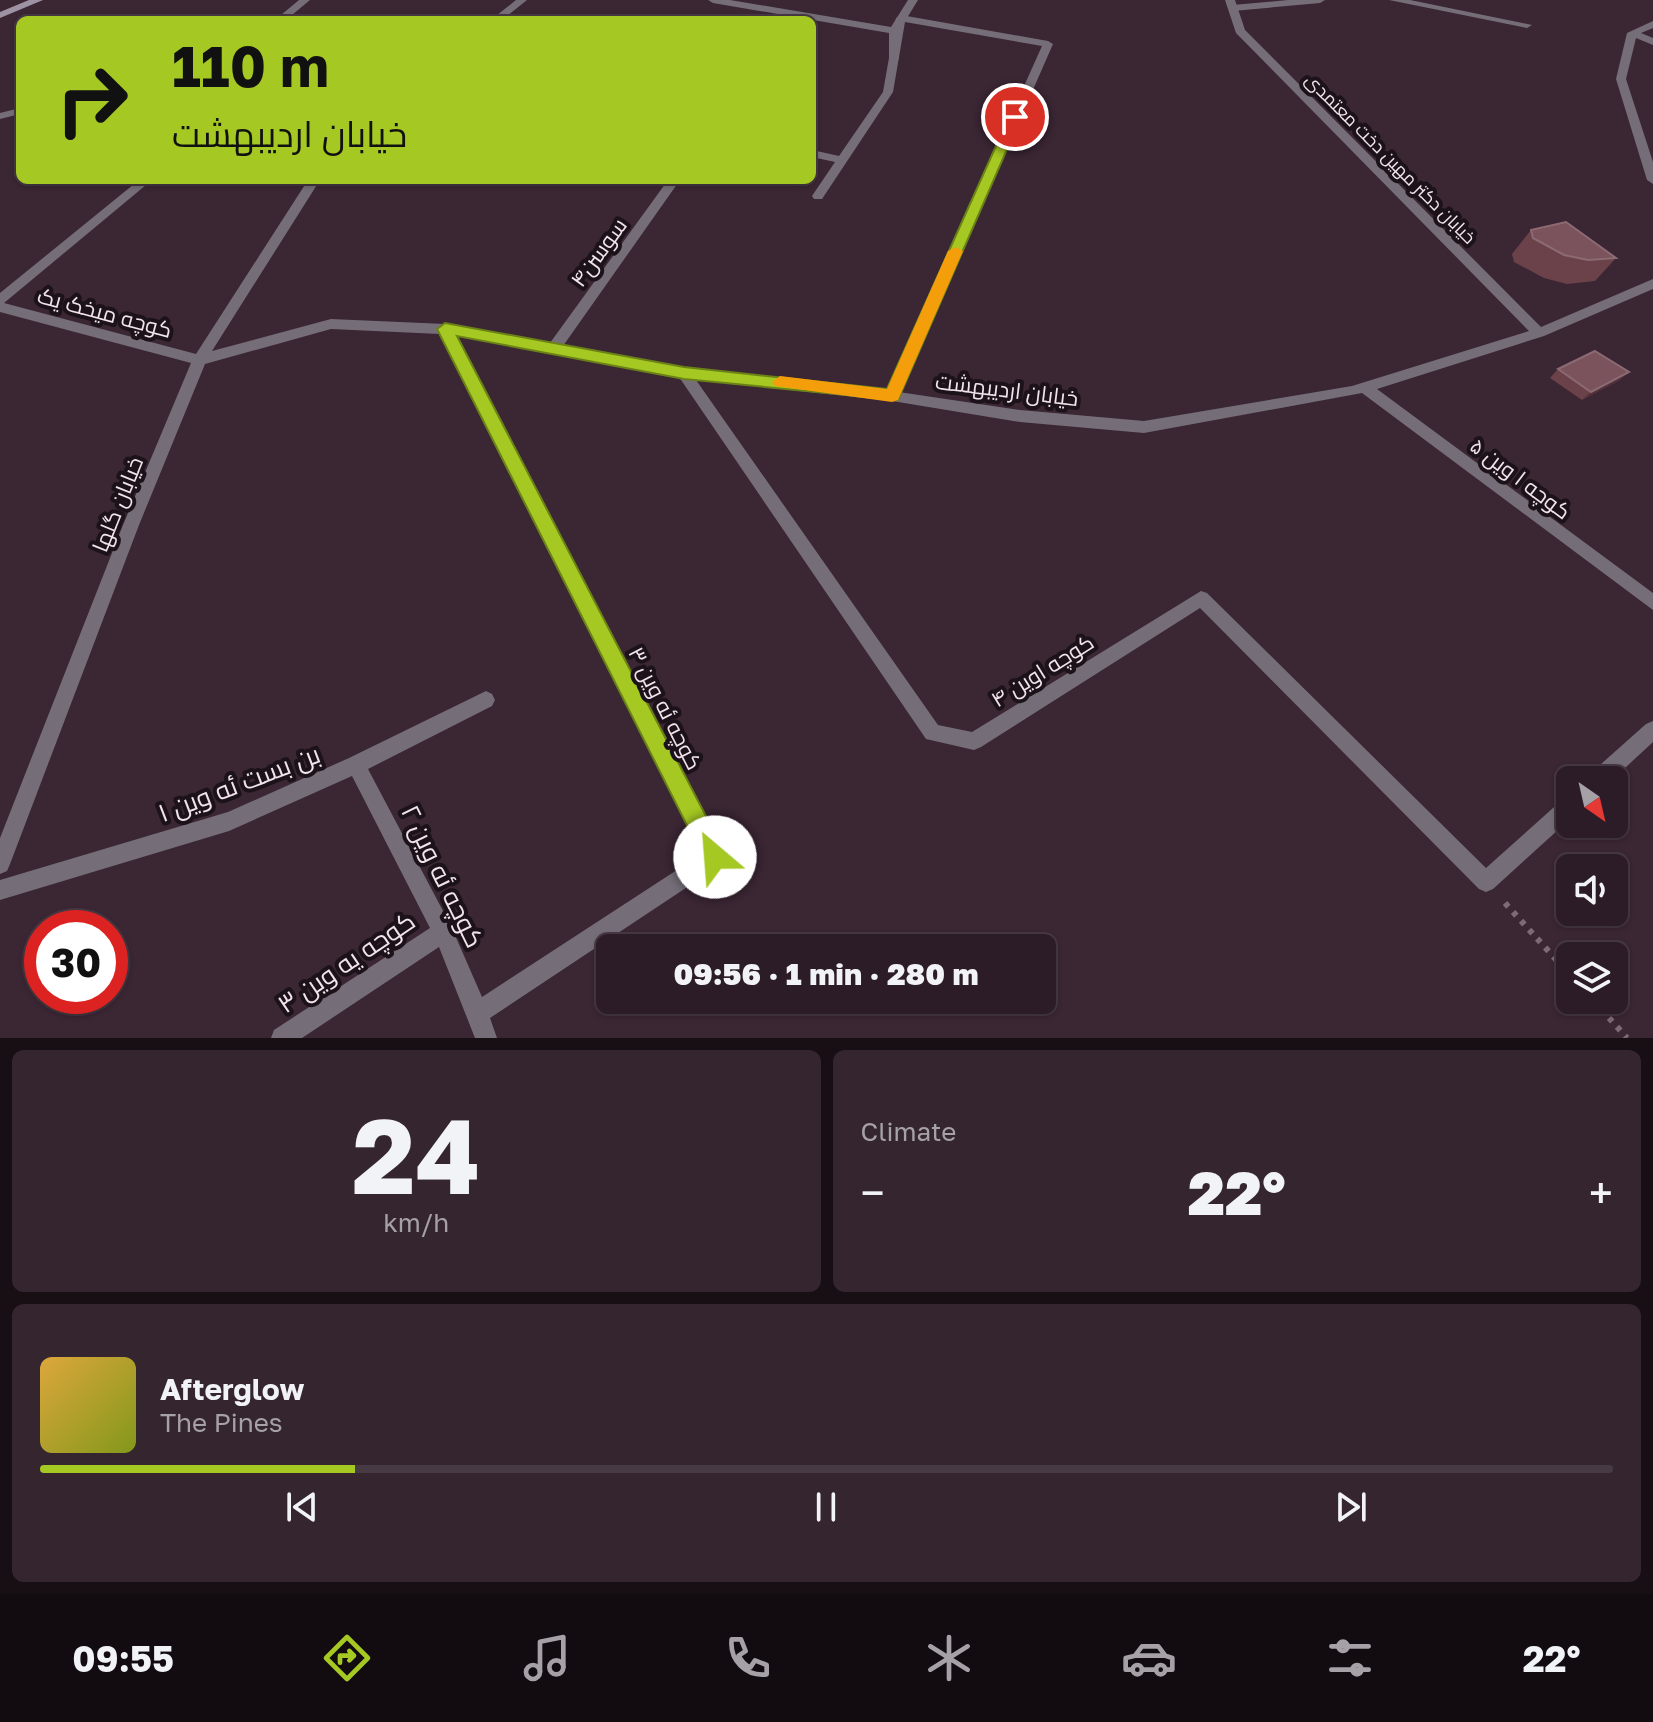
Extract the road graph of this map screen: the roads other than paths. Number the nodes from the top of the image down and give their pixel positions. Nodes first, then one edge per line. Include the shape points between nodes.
1 (38, 0) edge
2 (305, 0) edge
3 (522, 0) edge
4 (713, 0) edge
5 (913, 0) edge
6 (1320, 0) edge
7 (1394, 0) edge
8 (1231, 4) edge
9 (0, 15) edge
10 (285, 16) edge
11 (501, 16) edge
12 (786, 16) edge
13 (901, 18) junction
14 (816, 20) edge
15 (1653, 24) edge
16 (1527, 25) dead end
17 (894, 31) junction
18 (1632, 33) junction
19 (1653, 42) edge
20 (894, 59) junction
21 (1647, 148) edge
22 (816, 154) edge
23 (843, 161) junction
24 (1653, 180) edge
25 (141, 184) edge
26 (311, 184) edge
27 (671, 184) edge
28 (818, 196) dead end
29 (1653, 284) edge
30 (0, 300) edge
31 (0, 307) edge
32 (445, 329) junction
33 (1539, 333) junction
34 (554, 348) junction
35 (199, 360) junction
36 (684, 373) junction
37 (1364, 387) junction
38 (892, 396) junction
39 (1653, 603) edge
40 (486, 700) dead end
41 (1653, 730) edge
42 (356, 765) junction
43 (1613, 766) edge
44 (1556, 819) edge
45 (0, 864) edge
46 (0, 890) edge
47 (441, 933) junction
48 (478, 1013) junction
49 (282, 1038) edge
50 (486, 1038) edge

1 - 9 street
2 - 10 street
3 - 11 street
4 - 12 street
5 - 13 street
6 - 8 street
7 - 16 street
8 - 33 street, خیابان دکتر مهین دخت معتمدی via 1240,31
13 - 17 street
13 - 20 street
13 - 38 street via 1048,44
14 - 17 street
15 - 18 street
17 - 20 street
18 - 19 street
18 - 21 street via 1621,79
20 - 23 street via 888,92
21 - 24 street
22 - 23 street
23 - 28 street
25 - 30 street
26 - 35 street, خیابان گلها
27 - 34 street, سوسن۴
29 - 33 street, خیابان اردیبهشت
31 - 35 street, کوچه میخک یک
32 - 34 street, خیابان اردیبهشت
32 - 35 street, خیابان اردیبهشت via 331,324
32 - 48 street, کوچه ئه وین ۳ via 715,857
33 - 37 street, خیابان اردیبهشت
34 - 36 street, خیابان اردیبهشت
35 - 45 street, خیابان گلها
36 - 38 street, خیابان اردیبهشت
36 - 44 street, کوچه اوین ۴ via 933,733 974,741 1201,598 1486,882
37 - 38 street, خیابان اردیبهشت via 1144,427 1020,416
37 - 39 street, کوچه ا وین ۵
40 - 42 street, بن بست ئه وین ۱
41 - 43 street
42 - 46 street, بن بست ئه وین ۱ via 229,821
42 - 47 street, کوچه ئه وین ۲
47 - 48 street, کوچه ئه وین ۲
47 - 49 street, کوچه یه وین ۳
48 - 50 street, کوچه ئه وین ۲

